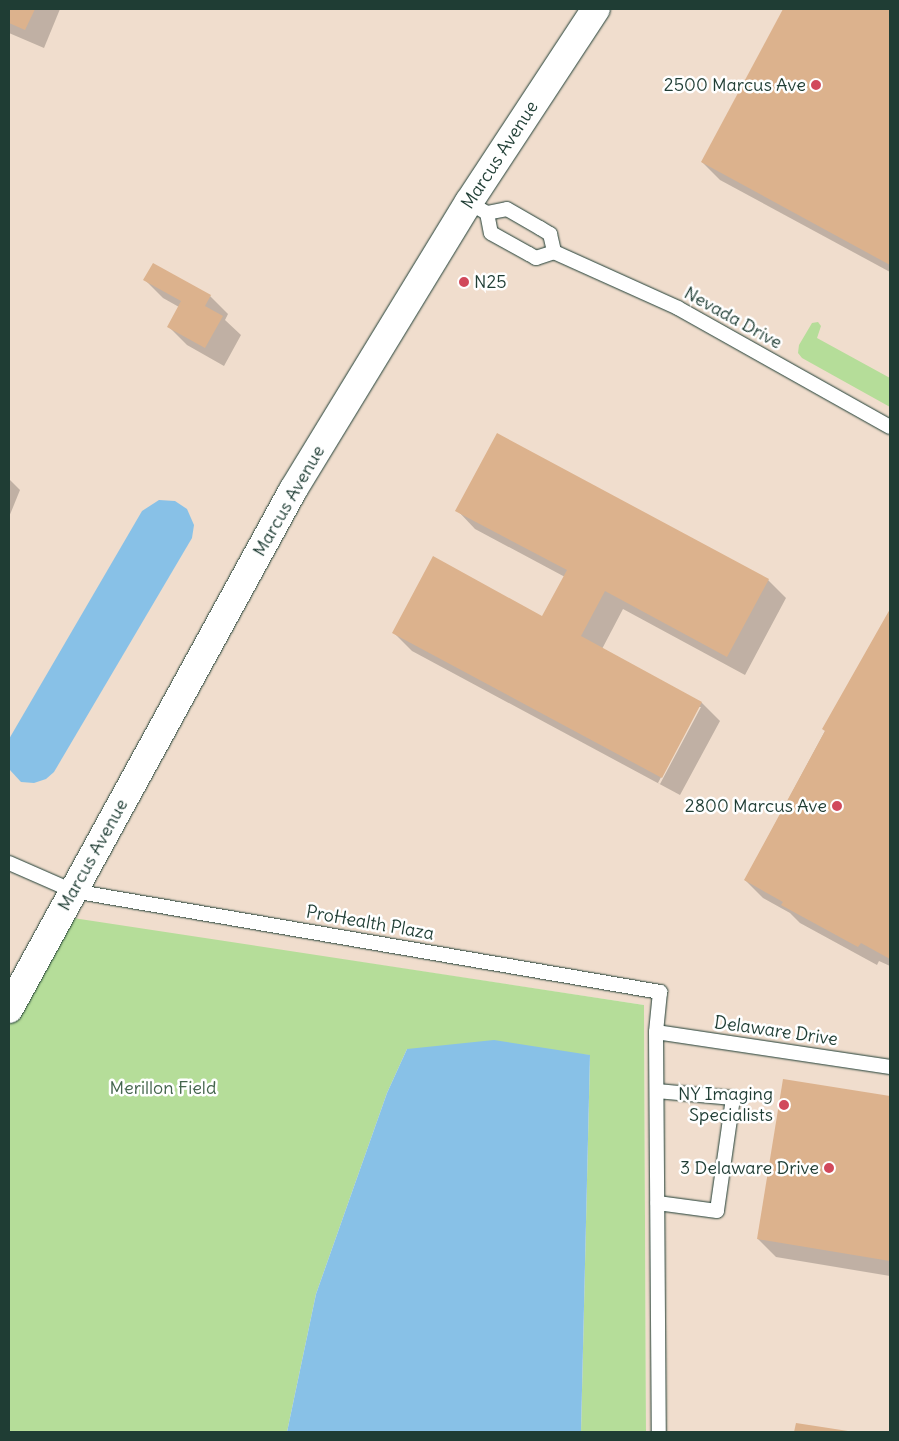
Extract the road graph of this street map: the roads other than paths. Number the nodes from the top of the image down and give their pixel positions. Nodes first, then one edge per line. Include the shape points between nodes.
1 (596, 9) edge
2 (478, 207) junction
3 (554, 252) junction
4 (890, 426) edge
5 (9, 863) edge
6 (74, 891) junction
7 (9, 1009) edge
8 (656, 1032) junction
9 (890, 1067) edge
10 (657, 1091) junction
11 (658, 1203) junction
12 (659, 1432) edge

1 - 2 main road, Marcus Avenue
2 - 3 lane via 507,209 540,228 550,234
2 - 3 lane via 491,233 536,258
2 - 6 main road, Marcus Avenue via 293,490
3 - 4 lane, Nevada Drive via 678,308
5 - 6 lane, ProHealth Plaza
6 - 7 main road, Marcus Avenue
6 - 8 lane, ProHealth Plaza via 660,992
8 - 9 lane, Delaware Drive
8 - 10 lane
10 - 11 lane
10 - 11 lane via 733,1098 717,1211
11 - 12 lane

